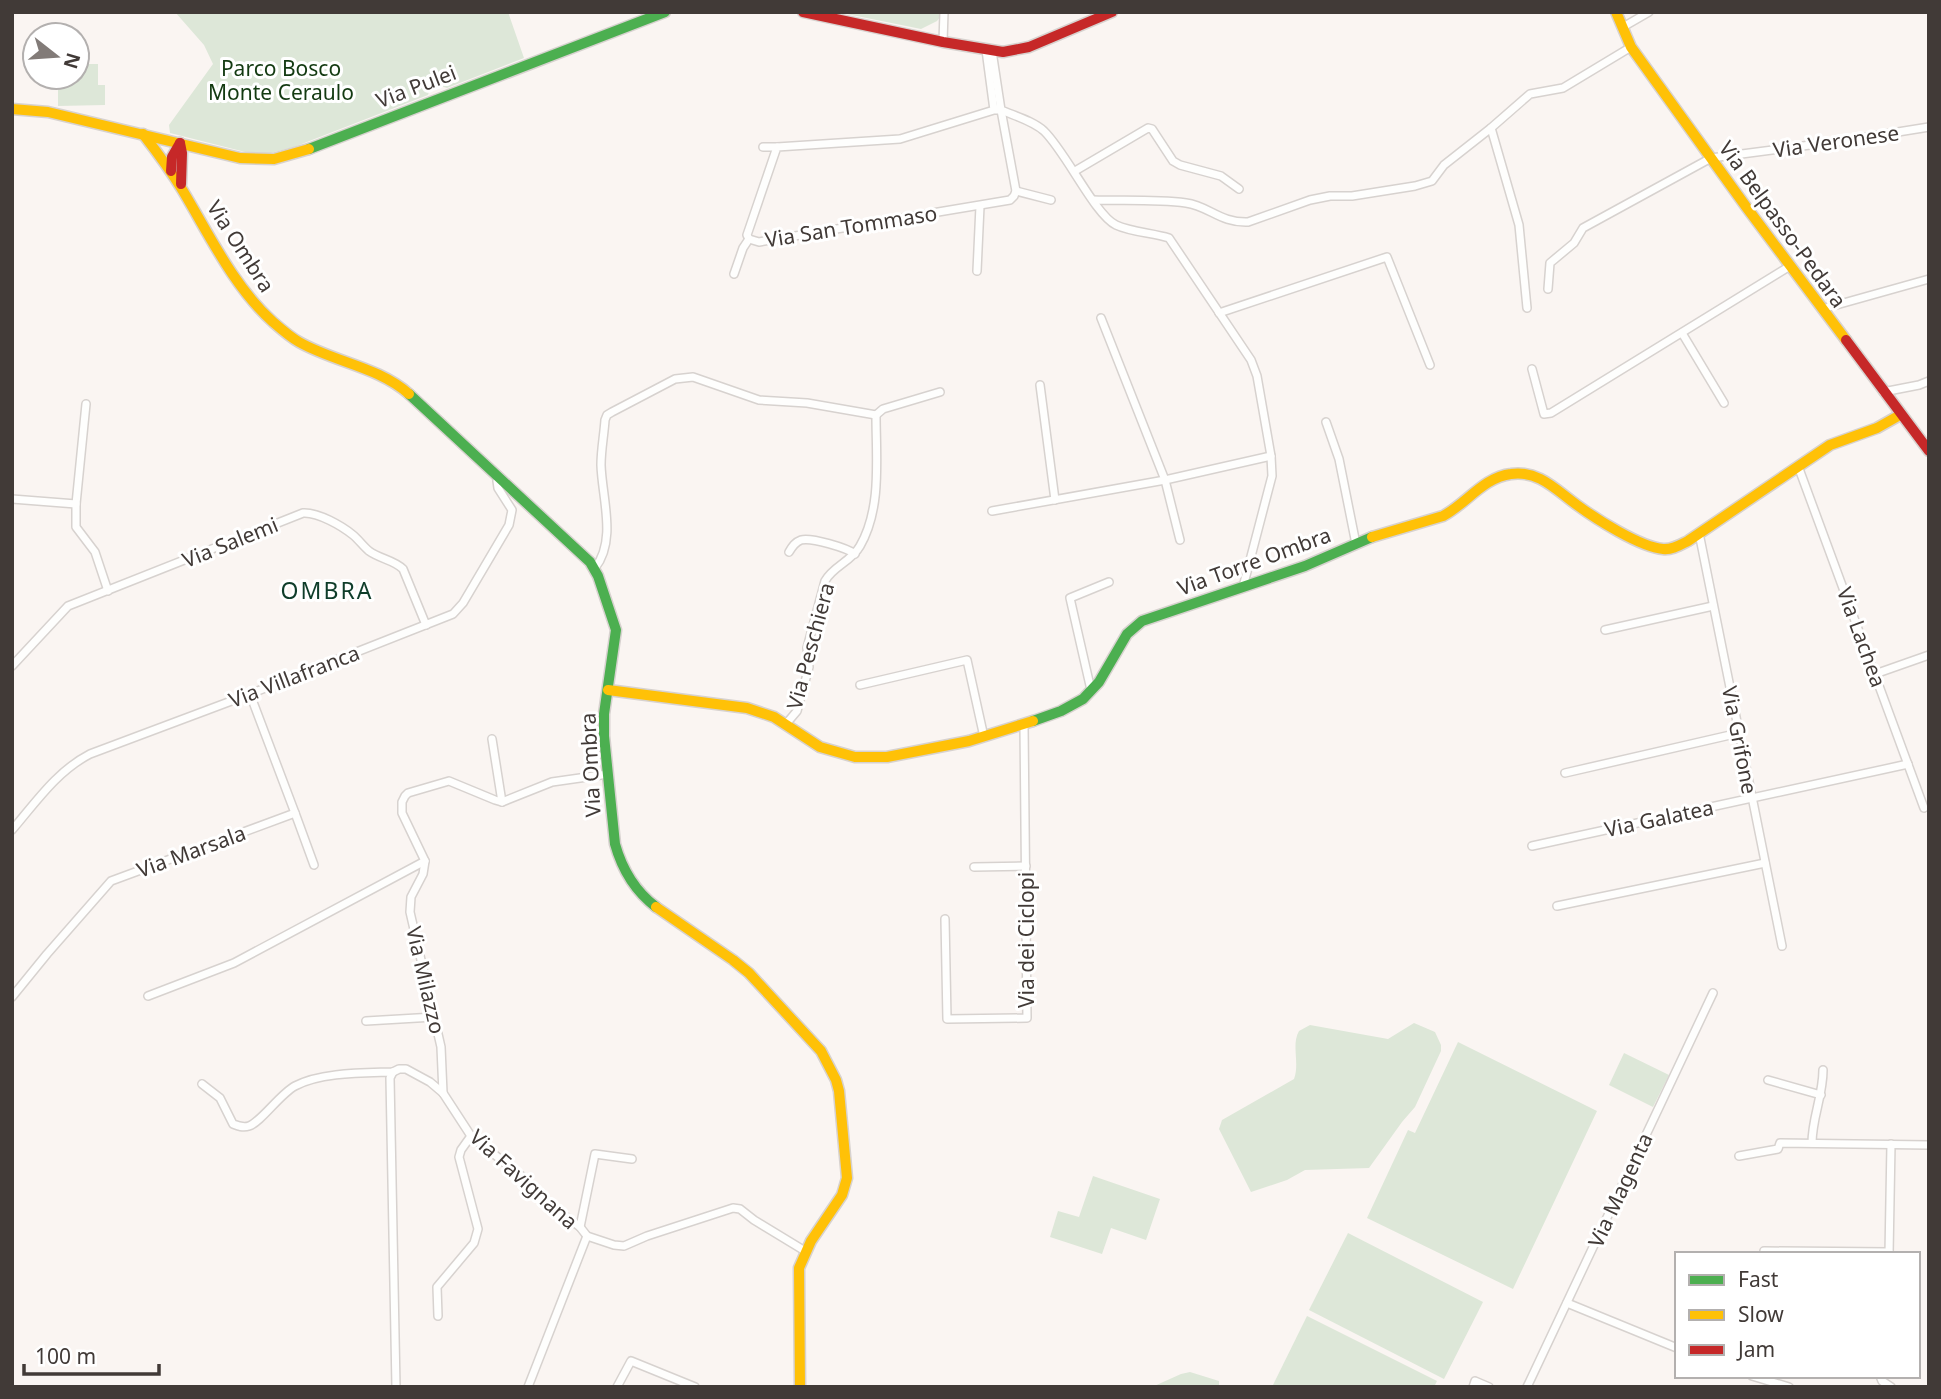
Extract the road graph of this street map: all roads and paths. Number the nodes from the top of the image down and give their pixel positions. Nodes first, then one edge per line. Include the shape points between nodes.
1 (665, 12) edge
2 (803, 12) edge
3 (944, 12) edge
4 (1112, 12) edge
5 (1616, 12) edge
6 (1649, 12) edge
7 (1623, 27) junction
8 (943, 42) junction
9 (1631, 47) junction
10 (989, 50) junction
11 (12, 109) edge
12 (997, 110) junction
13 (1929, 127) edge
14 (1491, 128) junction
15 (143, 134) junction
16 (180, 143) junction
17 (763, 147) dead end
18 (777, 147) junction
19 (205, 150) junction
20 (1711, 158) junction
21 (181, 165) junction
22 (171, 171) junction
23 (1074, 171) junction
24 (182, 188) junction
25 (1239, 189) dead end
26 (1016, 191) junction
27 (1051, 200) dead end
28 (1093, 200) junction
29 (980, 206) junction
30 (749, 239) junction
31 (1790, 266) junction
32 (977, 271) dead end
33 (734, 274) dead end
34 (1929, 279) edge
35 (1548, 289) dead end
36 (1527, 308) dead end
37 (1822, 309) junction
38 (1219, 313) junction
39 (1101, 318) dead end
40 (1682, 333) junction
41 (1430, 365) dead end
42 (1532, 369) dead end
43 (1929, 380) edge
44 (1040, 385) dead end
45 (940, 392) dead end
46 (1883, 392) junction
47 (1724, 403) dead end
48 (86, 404) dead end
49 (876, 415) junction
50 (1900, 415) junction
51 (1326, 422) dead end
52 (1929, 452) edge
53 (1271, 456) junction
54 (1798, 466) junction
55 (499, 477) junction
56 (1165, 480) junction
57 (12, 499) edge
58 (1055, 500) junction
59 (76, 504) junction
60 (992, 511) dead end
61 (1699, 533) junction
62 (1180, 540) dead end
63 (1356, 544) junction
64 (789, 552) dead end
65 (855, 554) junction
66 (595, 568) junction
67 (1109, 583) dead end
68 (1243, 587) junction
69 (108, 591) junction
70 (1713, 606) junction
71 (426, 625) junction
72 (1605, 630) dead end
73 (1929, 654) edge
74 (12, 666) edge
75 (1875, 674) junction
76 (860, 685) dead end
77 (608, 690) junction
78 (1091, 691) junction
79 (250, 694) junction
80 (786, 724) junction
81 (1024, 725) junction
82 (1739, 733) junction
83 (984, 737) junction
84 (492, 739) dead end
85 (1908, 764) junction
86 (1565, 773) dead end
87 (608, 774) junction
88 (1752, 798) junction
89 (502, 802) junction
90 (1924, 808) dead end
91 (295, 813) junction
92 (12, 830) edge
93 (1532, 846) dead end
94 (425, 860) junction
95 (1765, 863) junction
96 (314, 865) dead end
97 (1026, 866) junction
98 (974, 867) dead end
99 (1557, 905) dead end
100 (946, 919) dead end
101 (1782, 946) dead end
102 (1713, 993) dead end
103 (148, 996) dead end
104 (12, 997) edge
105 (434, 1017) junction
106 (366, 1021) dead end
107 (1823, 1070) dead end
108 (393, 1072) junction
109 (1768, 1080) dead end
110 (202, 1084) dead end
111 (443, 1093) junction
112 (1821, 1095) junction
113 (471, 1136) junction
114 (1812, 1143) junction
115 (1891, 1144) junction
116 (1929, 1144) edge
117 (1739, 1156) dead end
118 (632, 1159) dead end
119 (580, 1227) junction
120 (587, 1236) junction
121 (805, 1251) junction
122 (1764, 1251) dead end
123 (1826, 1252) edge
124 (1889, 1252) edge
125 (1567, 1303) junction
126 (438, 1316) dead end
127 (1675, 1347) edge
128 (1759, 1378) edge
129 (396, 1387) edge
130 (528, 1387) edge
131 (617, 1387) edge
132 (695, 1387) edge
133 (800, 1387) edge
134 (1472, 1387) edge
135 (1489, 1387) edge
136 (1527, 1387) edge
137 (1789, 1387) edge

1 - 19 main road, Via Pulei via 288,157 240,158
2 - 8 main road
3 - 8 street
4 - 10 main road via 1017,51
5 - 7 main road, Via Belpasso-Pedara
6 - 7 street
7 - 9 main road, Via Belpasso-Pedara
8 - 10 main road
9 - 14 street via 1563,88 1530,94
9 - 20 main road, Via Belpasso-Pedara
10 - 12 street
11 - 15 main road, Via Pulei via 48,112
12 - 18 street via 900,139
12 - 23 street via 1043,130
12 - 26 street
13 - 20 street, Via Veronese
14 - 28 street via 1444,165 1432,181 1310,200 1248,222 1226,220 1189,203
14 - 36 street via 1519,225
15 - 16 main road, Via Pulei
15 - 22 main road, Via Ombra
16 - 19 main road, Via Pulei
16 - 21 main road
16 - 22 main road
17 - 18 street
18 - 30 street, Via San Tommaso
19 - 21 main road
20 - 31 main road, Via Belpasso-Pedara
20 - 35 street, Via Veronese via 1583,228 1574,243 1550,263
21 - 24 main road
22 - 24 main road, Via Ombra
23 - 25 street via 1149,128 1173,161 1221,176
23 - 28 street
24 - 55 main road, Via Ombra via 247,296 276,325 312,349 396,383
26 - 27 street
26 - 29 street, Via San Tommaso via 1010,200
28 - 38 street via 1116,226 1169,238
29 - 30 street, Via San Tommaso via 759,242
29 - 32 street
30 - 33 street
31 - 37 main road, Via Belpasso-Pedara
31 - 40 street
34 - 37 street
37 - 46 main road, Via Belpasso-Pedara
38 - 41 street via 1387,257
38 - 53 street via 1257,376
39 - 56 street
40 - 42 street via 1551,413 1544,414
40 - 47 street
43 - 46 street
44 - 58 street
45 - 49 street
46 - 50 main road, Via Belpasso-Pedara
48 - 59 street
49 - 65 street, Via Peschiera via 872,517
49 - 66 street via 759,400 693,377 675,379 612,412 605,420 601,463 605,549
50 - 52 main road, Via Belpasso-Pedara
50 - 54 main road, Via Torre Ombra via 1830,445
51 - 63 street via 1339,459
53 - 56 street
53 - 68 street via 1272,476
54 - 61 main road, Via Torre Ombra
54 - 75 street, Via Lachea
55 - 66 main road, Via Ombra
55 - 71 street, Via Villafranca via 498,488 512,510 509,525 458,609
56 - 58 street
56 - 62 street
57 - 59 street
58 - 60 street
59 - 69 street via 76,527 94,552
61 - 63 main road, Via Torre Ombra via 1675,548 1648,545 1576,505 1549,483 1518,473 1488,482 1446,515
61 - 70 street, Via Grifone
63 - 68 main road, Via Torre Ombra
64 - 65 street via 793,545 807,540
65 - 80 street, Via Peschiera via 825,581 797,711
66 - 77 main road, Via Ombra via 616,629
67 - 78 street via 1070,598
68 - 78 main road, Via Torre Ombra via 1142,621 1127,634
69 - 71 street, Via Salemi via 311,513 399,565
69 - 74 street, Via Salemi via 68,606
70 - 72 street
70 - 82 street, Via Grifone
71 - 79 street, Via Villafranca
73 - 75 street
75 - 85 street, Via Lachea
76 - 83 street via 967,660
77 - 80 main road, Via Torre Ombra via 747,708
77 - 87 main road, Via Ombra via 604,726
78 - 81 main road, Via Torre Ombra via 1062,711
79 - 91 street
79 - 92 street, Via Villafranca via 74,762
80 - 83 main road, Via Torre Ombra via 820,747 864,758 902,755
81 - 83 main road, Via Torre Ombra
81 - 97 street, Via dei Ciclopi
82 - 86 street
82 - 88 street, Via Grifone
84 - 89 street
85 - 88 street, Via Galatea
85 - 90 street, Via Lachea
87 - 89 street via 552,782
87 - 121 main road, Via Ombra via 615,844 630,880 662,912 749,973 821,1051 836,1080 845,1187
88 - 93 street, Via Galatea
88 - 95 street, Via Grifone
89 - 94 street via 449,781 408,793 402,813
91 - 96 street
91 - 104 street, Via Marsala via 111,881
94 - 103 street via 234,963
94 - 105 street, Via Milazzo via 409,904
95 - 99 street
95 - 101 street, Via Grifone
97 - 98 street
97 - 100 street, Via dei Ciclopi via 1027,1018 947,1019
102 - 125 street, Via Magenta
105 - 106 street
105 - 111 street, Via Milazzo
107 - 112 street
108 - 110 street, Via Favignana via 320,1078 295,1086 256,1122 241,1127 233,1124 220,1098
108 - 111 street, Via Favignana via 406,1069
108 - 129 street
109 - 112 street
111 - 113 street, Via Favignana
112 - 114 street via 1812,1124
113 - 119 street, Via Favignana
113 - 126 street via 459,1157 477,1236 437,1287
114 - 115 street
114 - 117 street via 1780,1143 1778,1149
115 - 116 street
115 - 124 street
118 - 119 street via 595,1154
119 - 120 street, Via Favignana
120 - 121 street, Via Favignana via 624,1246 733,1208
120 - 130 street
121 - 133 main road, Via Ombra via 798,1277
122 - 123 street
125 - 127 street
125 - 136 street, Via Magenta
128 - 137 street
131 - 132 street via 631,1361
134 - 135 street via 1475,1381

